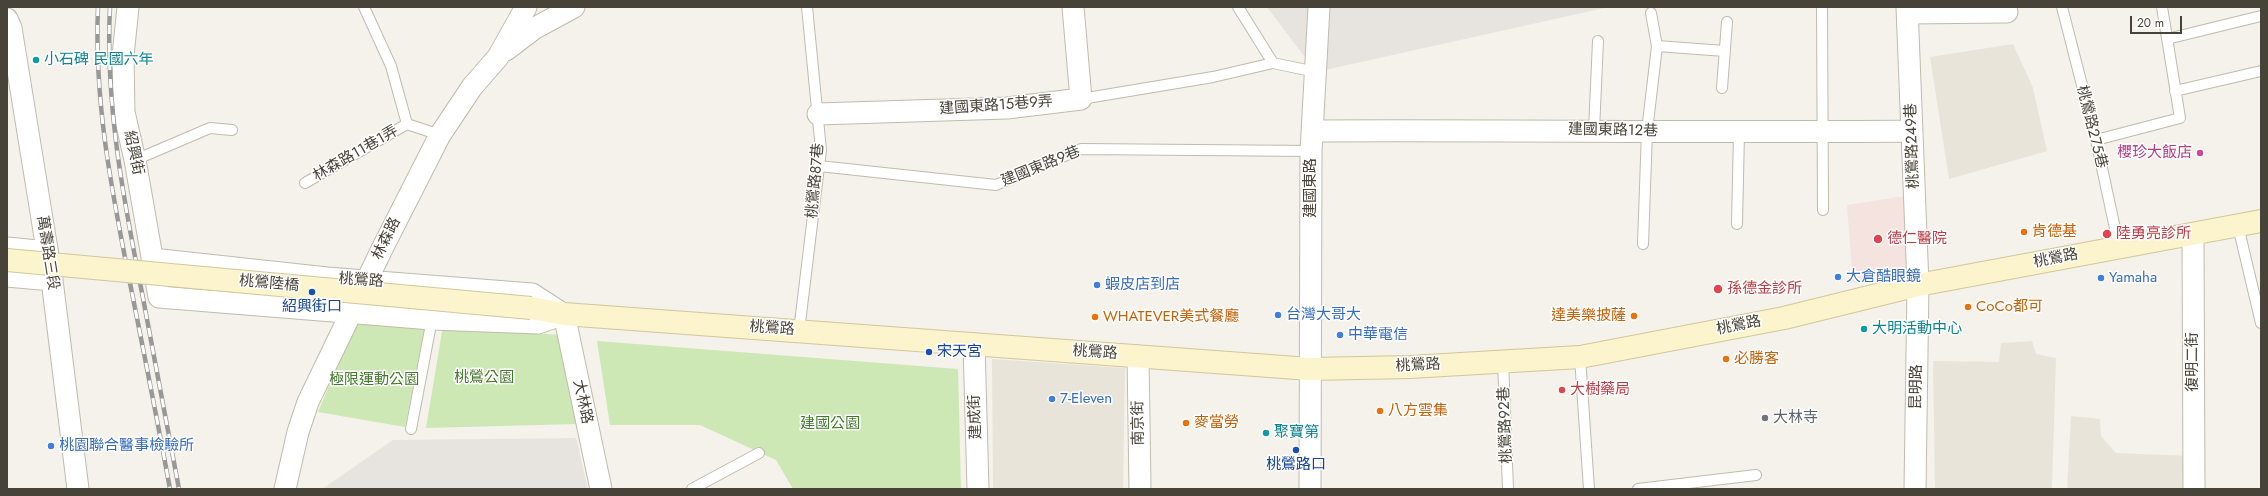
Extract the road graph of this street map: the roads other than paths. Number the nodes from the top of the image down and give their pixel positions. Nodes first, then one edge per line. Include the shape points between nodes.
1 (128, 7) edge
2 (364, 7) edge
3 (526, 7) edge
4 (574, 7) edge
5 (807, 7) edge
6 (1073, 7) edge
7 (1238, 7) edge
8 (1319, 7) edge
9 (1822, 7) edge
10 (2062, 7) edge
11 (2162, 7) edge
12 (1908, 10) edge
13 (2008, 12) dead end
14 (1651, 13) dead end
15 (2261, 16) edge
16 (7, 19) edge
17 (1727, 22) dead end
18 (2167, 38) junction
19 (1598, 41) dead end
20 (1657, 46) junction
21 (1725, 51) junction
22 (498, 57) junction
23 (1273, 63) junction
24 (2261, 71) edge
25 (1316, 72) junction
26 (1722, 88) dead end
27 (2175, 91) junction
28 (1081, 99) junction
29 (818, 114) junction
30 (407, 124) junction
31 (232, 130) dead end
32 (1594, 130) junction
33 (1647, 131) junction
34 (1912, 131) junction
35 (1822, 132) junction
36 (1739, 133) junction
37 (440, 135) junction
38 (2096, 140) junction
39 (1312, 141) junction
40 (135, 160) junction
41 (819, 166) junction
42 (305, 183) dead end
43 (1823, 210) dead end
44 (2261, 221) edge
45 (1737, 224) dead end
46 (2238, 226) junction
47 (2193, 235) junction
48 (1643, 244) dead end
49 (2118, 247) junction
50 (7, 248) edge
51 (47, 252) junction
52 (152, 259) junction
53 (7, 260) edge
54 (7, 276) edge
55 (327, 278) junction
56 (52, 280) junction
57 (367, 281) junction
58 (1918, 285) junction
59 (159, 297) joint
60 (531, 308) joint
61 (322, 311) junction
62 (351, 313) junction
63 (564, 314) junction
64 (432, 319) junction
65 (2261, 324) edge
66 (799, 331) junction
67 (974, 344) junction
68 (1138, 356) junction
69 (1580, 357) junction
70 (1503, 361) junction
71 (1310, 369) junction
72 (411, 429) dead end
73 (759, 453) dead end
74 (1756, 475) dead end
75 (78, 489) edge
76 (285, 489) edge
77 (601, 489) edge
78 (692, 489) edge
79 (978, 489) edge
80 (1140, 489) edge
81 (1310, 489) edge
82 (1508, 489) edge
83 (1589, 489) edge
84 (1638, 489) edge
85 (1915, 489) edge
86 (2194, 489) edge

1 - 40 street, 紹興街 via 123,56 124,112
2 - 30 lane via 391,66
3 - 22 street, 林森路
4 - 22 street via 534,28
5 - 29 lane, 桃鶯路87巷
6 - 28 street
7 - 23 lane
8 - 25 street, 建國東路
9 - 35 lane
10 - 38 lane, 桃鶯路275巷
11 - 18 lane
12 - 13 street
12 - 34 street, 桃鶯路249巷
14 - 20 lane
15 - 18 lane
16 - 51 street, 萬壽路三段
17 - 21 lane
18 - 27 lane
19 - 32 lane
20 - 21 lane
20 - 33 lane
21 - 26 lane
22 - 37 street, 林森路 via 472,87
23 - 25 lane
23 - 28 lane via 1213,78
24 - 27 lane
25 - 39 street, 建國東路
27 - 38 lane via 2180,118
28 - 29 street, 建國東路15巷9弄 via 1007,108
29 - 41 lane, 桃鶯路87巷 via 821,150
30 - 37 lane
30 - 42 lane, 林森路11巷1弄
31 - 40 lane via 210,128
32 - 33 street, 建國東路12巷
32 - 39 street, 建國東路12巷
33 - 36 street, 建國東路12巷
33 - 48 lane
34 - 35 street, 建國東路12巷
34 - 58 street, 桃鶯路249巷
35 - 36 street, 建國東路12巷
35 - 43 lane
36 - 45 lane
37 - 57 street, 林森路
38 - 49 lane, 桃鶯路275巷
39 - 41 lane, 建國東路9巷 via 1081,149 996,185
39 - 71 street, 建國東路
40 - 52 street, 紹興街
41 - 66 lane, 桃鶯路87巷
44 - 46 main road, 桃鶯路
46 - 47 main road, 桃鶯路
46 - 65 lane
47 - 49 main road, 桃鶯路
47 - 86 street, 復明二街
49 - 58 main road, 桃鶯路
50 - 51 street
51 - 56 street, 萬壽路三段
52 - 55 street, 桃鶯路
52 - 59 street, 紹興街
53 - 60 main road, 桃鶯陸橋, bridge
54 - 56 street
55 - 57 street, 桃鶯路
55 - 61 street
56 - 75 street, 萬壽路三段
57 - 62 street, 林森路
57 - 63 street, 桃鶯路 via 532,294
58 - 69 main road, 桃鶯路 via 1784,318
58 - 85 street, 昆明路
59 - 61 street, 桃鶯路
60 - 63 main road, 桃鶯路
61 - 62 street, 桃鶯路
62 - 64 street, 桃鶯路
62 - 76 street, 林森路 via 308,402 296,439
63 - 64 street, 桃鶯路 via 538,323
63 - 66 main road, 桃鶯路
63 - 77 street, 大林路
64 - 72 lane
66 - 67 main road, 桃鶯路
67 - 68 main road, 桃鶯路
67 - 79 street, 建成街
68 - 71 main road, 桃鶯路
68 - 80 street, 南京街
69 - 70 main road, 桃鶯路
69 - 83 lane
70 - 71 main road, 桃鶯路 via 1410,367
70 - 82 lane, 桃鶯路92巷
71 - 81 street, 建國東路
73 - 78 lane
74 - 84 lane

